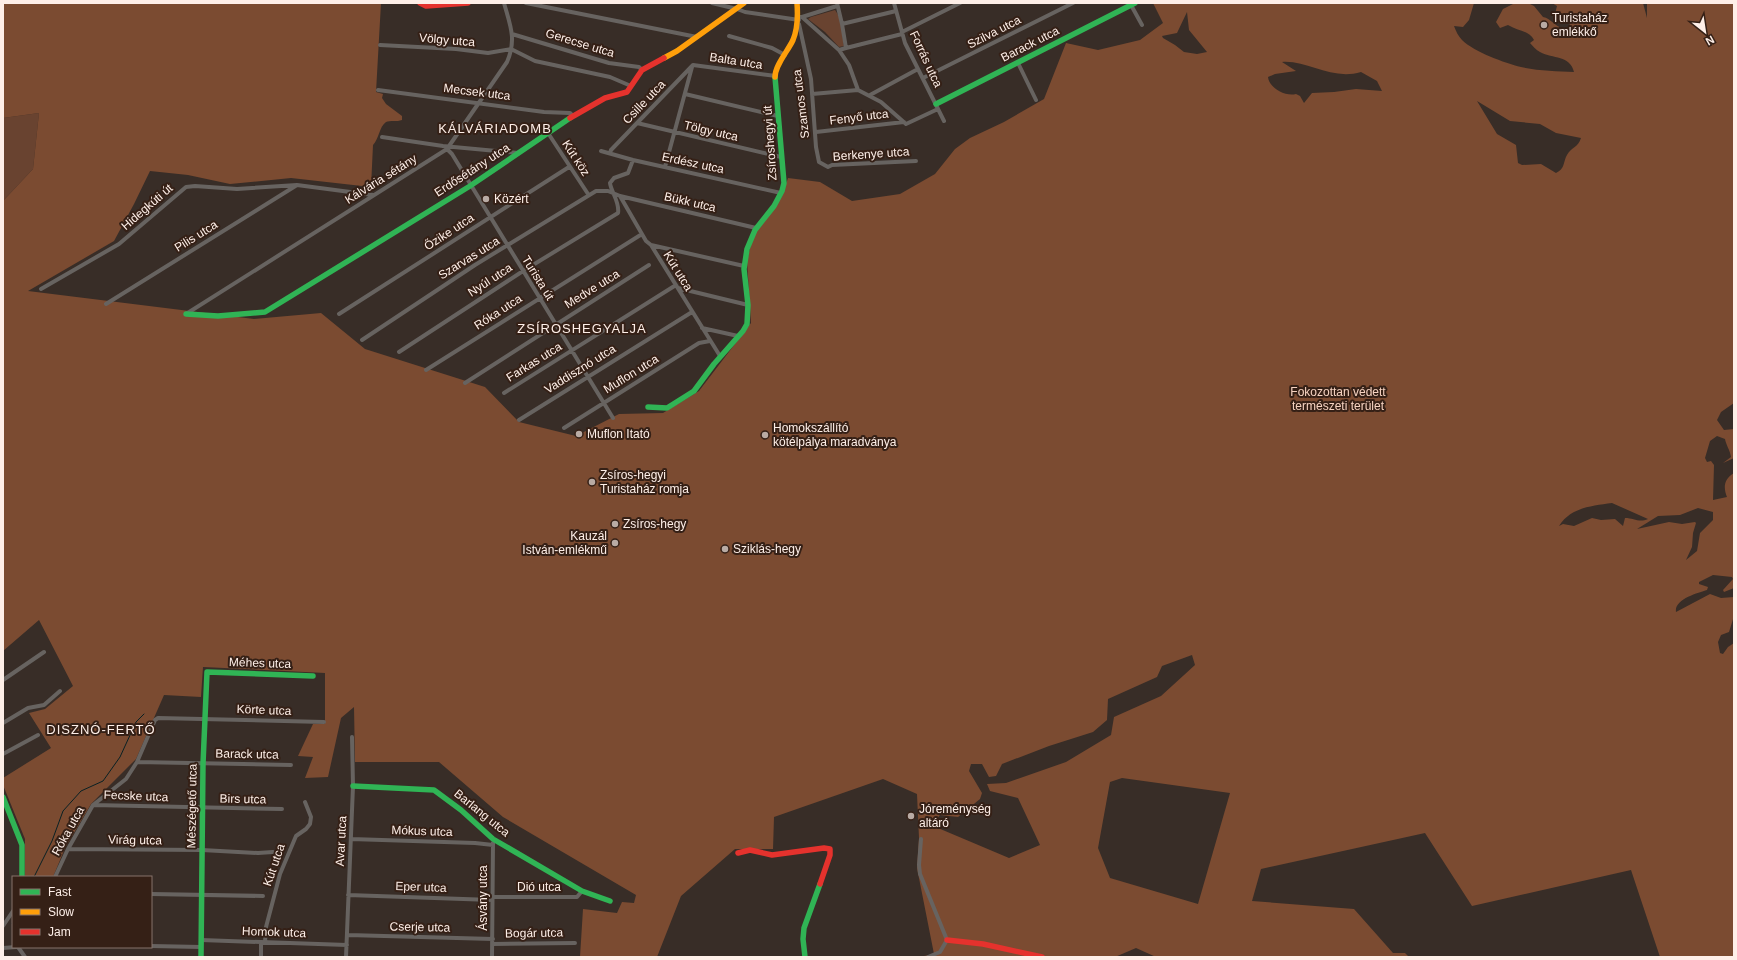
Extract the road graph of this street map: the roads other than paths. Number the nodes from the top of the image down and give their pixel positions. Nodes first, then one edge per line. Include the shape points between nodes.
1 (420, 3) edge
2 (468, 3) edge
3 (504, 3) edge
4 (526, 3) edge
5 (712, 3) edge
6 (744, 3) edge
7 (797, 3) edge
8 (899, 3) edge
9 (960, 3) edge
10 (1073, 3) edge
11 (894, 4) edge
12 (1133, 4) edge
13 (837, 5) edge
14 (737, 8) junction
15 (896, 11) junction
16 (800, 19) junction
17 (842, 24) junction
18 (1142, 25) dead end
19 (902, 33) junction
20 (512, 34) junction
21 (729, 36) dead end
22 (697, 37) junction
23 (380, 45) dead end
24 (846, 48) junction
25 (511, 49) junction
26 (839, 50) junction
27 (785, 55) junction
28 (1018, 63) junction
29 (693, 65) junction
30 (918, 69) junction
31 (642, 70) junction
32 (776, 76) junction
33 (923, 78) junction
34 (631, 86) junction
35 (378, 90) dead end
36 (858, 90) junction
37 (685, 94) junction
38 (812, 94) junction
39 (870, 95) junction
40 (1036, 100) dead end
41 (478, 103) junction
42 (937, 107) junction
43 (573, 116) junction
44 (778, 116) junction
45 (944, 121) dead end
46 (637, 123) junction
47 (905, 123) junction
48 (816, 132) junction
49 (548, 133) junction
50 (675, 133) junction
51 (382, 136) dead end
52 (448, 147) junction
53 (601, 151) dead end
54 (518, 153) junction
55 (610, 153) junction
56 (781, 157) junction
57 (632, 160) junction
58 (916, 161) dead end
59 (569, 167) junction
60 (665, 167) junction
61 (828, 167) joint
62 (297, 185) junction
63 (470, 186) junction
64 (781, 193) junction
65 (588, 194) junction
66 (614, 194) junction
67 (374, 195) junction
68 (620, 196) junction
69 (490, 218) junction
70 (756, 228) junction
71 (642, 234) junction
72 (507, 246) junction
73 (651, 246) junction
74 (649, 265) dead end
75 (744, 266) junction
76 (522, 271) junction
77 (677, 287) junction
78 (40, 289) dead end
79 (539, 298) junction
80 (106, 304) dead end
81 (748, 305) junction
82 (692, 312) junction
83 (186, 314) joint
84 (339, 314) dead end
85 (555, 324) junction
86 (702, 328) junction
87 (738, 336) junction
88 (362, 340) dead end
89 (710, 341) junction
90 (572, 350) junction
91 (399, 352) dead end
92 (718, 358) junction
93 (426, 370) dead end
94 (587, 376) junction
95 (465, 383) dead end
96 (504, 393) dead end
97 (604, 403) junction
98 (648, 407) dead end
99 (613, 418) dead end
100 (519, 420) dead end
101 (564, 428) dead end
102 (44, 652) dead end
103 (207, 672) joint
104 (313, 676) dead end
105 (3, 680) edge
106 (60, 691) dead end
107 (204, 718) junction
108 (155, 720) joint
109 (324, 722) dead end
110 (3, 723) edge
111 (38, 735) dead end
112 (352, 737) dead end
113 (3, 754) edge
114 (138, 762) junction
115 (203, 764) junction
116 (291, 765) dead end
117 (353, 786) junction
118 (3, 797) edge
119 (305, 802) dead end
120 (93, 805) junction
121 (203, 808) junction
122 (282, 809) dead end
123 (351, 839) junction
124 (921, 839) dead end
125 (493, 842) junction
126 (68, 849) junction
127 (202, 850) junction
128 (273, 852) dead end
129 (738, 853) dead end
130 (22, 876) edge
131 (55, 876) edge
132 (582, 891) junction
133 (152, 894) edge
134 (202, 895) junction
135 (348, 895) junction
136 (263, 896) dead end
137 (492, 898) junction
138 (610, 901) dead end
139 (12, 912) edge
140 (3, 926) edge
141 (348, 935) junction
142 (201, 940) junction
143 (946, 940) junction
144 (493, 941) junction
145 (263, 942) junction
146 (575, 943) dead end
147 (347, 945) junction
148 (152, 946) edge
149 (201, 947) junction
150 (18, 948) edge
151 (25, 957) edge
152 (201, 957) edge
153 (261, 957) edge
154 (346, 957) edge
155 (492, 957) edge
156 (805, 957) edge
157 (928, 957) edge
158 (1042, 957) edge

1 - 2 street via 426,6
3 - 20 street, Kálvária sétány
4 - 22 street
5 - 14 street
6 - 14 street, Erdősétány utca
7 - 16 street
8 - 11 street
9 - 19 street
10 - 33 street, Szilva utca
11 - 15 street, Forrás utca
12 - 18 street
12 - 28 street, Barack utca
13 - 16 street
13 - 17 street
14 - 16 street via 746,12
14 - 22 street, Erdősétány utca
15 - 17 street
15 - 19 street, Forrás utca
16 - 26 street
16 - 27 street, Zsíroshegyi út
16 - 38 street, Szamos utca
17 - 24 street
19 - 24 street
19 - 30 street, Forrás utca
20 - 25 street, Kálvária sétány
20 - 31 street, Gerecse utca via 609,63
21 - 27 street via 772,48
22 - 31 street, Erdősétány utca
23 - 25 street, Völgy utca via 488,53
24 - 26 street
25 - 34 street, Gerecse utca via 535,61 610,77
25 - 41 street, Kálvária sétány via 507,62
26 - 36 street via 849,65
27 - 32 street, Zsíroshegyi út via 777,68
28 - 40 street
28 - 42 street, Barack utca
29 - 32 street, Balta utca
29 - 37 street
29 - 46 street, Csille utca
30 - 33 street, Forrás utca
30 - 39 street
31 - 34 street, Erdősétány utca
32 - 44 street, Zsíroshegyi út
33 - 42 street, Forrás utca
34 - 43 street, Erdősétány utca via 624,94 605,98
35 - 41 street, Mecsek utca
36 - 38 street
36 - 39 street
37 - 44 street
37 - 50 street
38 - 48 street, Szamos utca
39 - 47 street
41 - 43 street, Mecsek utca via 570,113
41 - 52 street, Kálvária sétány
42 - 45 street, Forrás utca
42 - 47 street, Barack utca
43 - 49 street, Erdősétány utca
44 - 56 street, Zsíroshegyi út
46 - 50 street, Tölgy utca
46 - 55 street, Csille utca via 610,150
47 - 48 street, Fenyő utca
48 - 61 street, Szamos utca via 819,162
49 - 54 street, Erdősétány utca
49 - 59 street, Kút köz
50 - 56 street, Tölgy utca
50 - 60 street
51 - 52 street
52 - 54 street
52 - 63 street, Turista út
52 - 67 street, Kálvária sétány
53 - 55 street, Erdész utca
54 - 63 street, Erdősétány utca
55 - 57 street, Erdész utca
56 - 64 street, Zsíroshegyi út via 784,179
57 - 60 street, Erdész utca
57 - 66 street via 628,173 611,180 610,185
58 - 61 street, Berkenye utca
59 - 65 street, Kút köz
59 - 69 street, Őzike utca
60 - 64 street, Erdész utca
62 - 67 street, Hidegkúti út
62 - 78 street, Hidegkúti út via 237,189 186,187 119,244
62 - 80 street, Pilis utca
63 - 69 street, Turista út
63 - 83 street, Erdősétány utca via 265,312 218,316
64 - 70 street, Zsíroshegyi út via 770,213
65 - 66 street, Bükk utca via 603,190
65 - 72 street, Szarvas utca
66 - 68 street, Bükk utca
66 - 76 street, Nyúl utca via 618,213
67 - 83 street, Kálvária sétány
68 - 70 street, Bükk utca
68 - 71 street, Kút utca
69 - 72 street, Turista út
69 - 84 street, Őzike utca
70 - 75 street, Zsíroshegyi út via 748,246
71 - 73 street, Kút utca
71 - 79 street, Róka utca
72 - 76 street, Turista út
72 - 88 street, Szarvas utca
73 - 75 street
73 - 77 street, Kút utca
74 - 85 street, Medve utca
75 - 81 street, Zsíroshegyi út
76 - 79 street, Turista út
76 - 91 street, Nyúl utca
77 - 81 street
77 - 82 street, Kút utca
77 - 90 street, Farkas utca
79 - 85 street, Turista út
79 - 93 street, Róka utca
81 - 87 street, Zsíroshegyi út via 747,323
82 - 86 street, Kút utca
82 - 94 street, Vaddisznó utca
85 - 90 street, Turista út
85 - 95 street, Medve utca
86 - 87 street
86 - 89 street, Kút utca
87 - 92 street, Zsíroshegyi út
89 - 92 street, Kút utca
89 - 97 street, Muflon utca via 699,344
90 - 94 street, Turista út
90 - 96 street, Farkas utca
92 - 98 street, Zsíroshegyi út via 692,393 667,408
94 - 97 street, Turista út
94 - 100 street, Vaddisznó utca
97 - 99 street, Turista út
97 - 101 street, Muflon utca
102 - 105 street
103 - 104 street, Méhes utca
103 - 107 street, Mészégető utca
106 - 110 street via 44,705 28,708
107 - 108 street, Körte utca via 160,717
107 - 109 street, Körte utca
107 - 115 street, Mészégető utca
108 - 114 street, Róka utca
111 - 113 street
112 - 117 street, Avar utca
114 - 115 street
114 - 120 street, Róka utca via 122,783
115 - 116 street, Barack utca
115 - 121 street, Mészégető utca
117 - 123 street, Avar utca
117 - 125 street, Barlang utca via 434,790 461,810
118 - 130 street via 22,844
119 - 145 street, Kút utca via 311,817 310,824 296,836 280,874
120 - 121 street, Fecske utca
120 - 126 street, Róka utca
121 - 122 street, Birs utca
121 - 127 street, Mészégető utca
123 - 125 street, Mókus utca
123 - 135 street, Avar utca
124 - 143 street via 920,874
125 - 132 street, Barlang utca
125 - 137 street, Ásvány utca
126 - 127 street, Virág utca
126 - 131 street, Róka utca
127 - 128 street, Virág utca
127 - 134 street, Mészégető utca
129 - 156 street via 750,850 772,855 830,849 830,856 804,928
132 - 137 street, Dió utca via 577,897
132 - 138 street, Barlang utca
133 - 134 street
134 - 136 street
134 - 142 street, Mészégető utca
135 - 137 street, Eper utca
135 - 141 street, Avar utca
137 - 144 street, Ásvány utca
139 - 140 street
141 - 144 street, Cserje utca
141 - 147 street, Avar utca
142 - 145 street, Homok utca
142 - 149 street, Mészégető utca
143 - 157 street via 940,952
143 - 158 street via 983,944
144 - 146 street, Bogár utca
144 - 155 street, Ásvány utca
145 - 147 street, Homok utca
145 - 153 street
147 - 154 street, Avar utca
148 - 149 street
149 - 152 street, Mészégető utca
150 - 151 street

